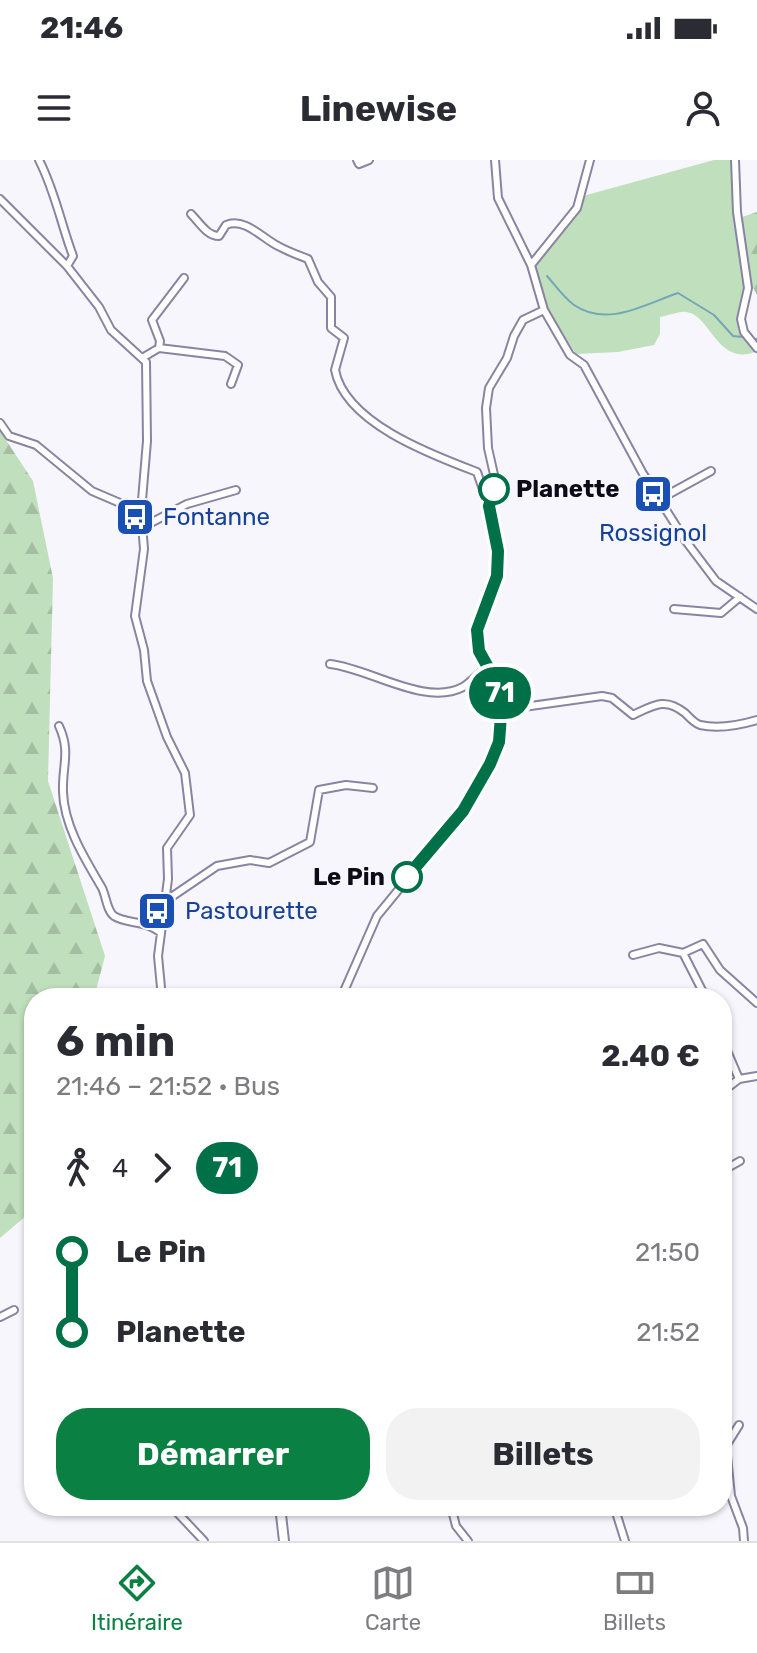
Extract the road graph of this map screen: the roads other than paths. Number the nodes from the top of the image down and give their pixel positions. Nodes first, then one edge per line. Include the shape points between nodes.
1 (39, 160) edge
2 (357, 160) edge
3 (369, 160) edge
4 (495, 160) edge
5 (590, 160) edge
6 (735, 160) edge
7 (0, 199) edge
8 (191, 214) dead end
9 (531, 265) junction
10 (67, 266) junction
11 (184, 278) dead end
12 (544, 310) junction
13 (159, 348) junction
14 (757, 348) edge
15 (142, 358) junction
16 (231, 384) dead end
17 (0, 423) edge
18 (711, 471) dead end
19 (236, 490) dead end
20 (660, 499) junction
21 (489, 506) junction
22 (141, 512) junction
23 (141, 528) junction
24 (740, 597) junction
25 (674, 609) dead end
26 (757, 609) edge
27 (330, 664) dead end
28 (487, 667) junction
29 (502, 710) junction
30 (757, 720) edge
31 (59, 726) dead end
32 (373, 788) dead end
33 (164, 902) junction
34 (160, 932) junction
35 (683, 953) junction
36 (633, 955) dead end
37 (162, 988) edge
38 (345, 988) edge
39 (701, 988) edge
40 (757, 1003) edge
41 (732, 1067) edge
42 (757, 1076) edge
43 (739, 1079) junction
44 (732, 1084) edge
45 (740, 1161) dead end
46 (732, 1165) edge
47 (14, 1310) dead end
48 (0, 1317) edge
49 (739, 1425) dead end
50 (732, 1434) edge
51 (732, 1499) edge
52 (180, 1516) edge
53 (281, 1516) edge
54 (454, 1516) edge
55 (617, 1516) edge
56 (204, 1541) edge
57 (284, 1541) edge
58 (468, 1541) edge
59 (625, 1541) edge
60 (744, 1541) edge

1 - 10 street via 73,256
2 - 3 street
4 - 9 street via 498,198
5 - 9 street via 577,208
6 - 14 street via 748,288 742,324
7 - 10 street
8 - 21 street via 216,237 226,225 236,223 308,259 331,297 331,328 344,338 335,370 347,398 363,414 431,455 477,472
9 - 12 street
10 - 15 street via 111,330
11 - 13 street via 152,320
12 - 20 street via 570,355 584,365
12 - 21 street via 523,320 489,388 488,448 495,479
13 - 15 street
13 - 16 street via 225,356 238,365
15 - 22 street via 147,369 147,441
17 - 22 street via 9,436 36,445 92,491
18 - 20 street
19 - 23 street via 187,504
20 - 24 street via 716,581
21 - 28 street via 497,576 477,630
22 - 23 street
23 - 33 street via 144,549 135,616 147,681 185,773 190,815 167,848
24 - 25 street via 721,613
24 - 26 street
27 - 28 street via 439,693 462,688
28 - 29 street via 499,687
29 - 30 street via 602,696 633,715 671,703 696,724 731,726
29 - 38 street via 499,742 472,798 377,916
31 - 34 street via 67,753 63,793 75,839 111,913
32 - 33 street via 319,790 310,842 269,863 250,860 217,866
33 - 34 street
34 - 37 street
35 - 36 street via 659,948
35 - 39 street
35 - 40 street via 703,944 720,970
41 - 43 street
42 - 43 street
43 - 44 street
45 - 46 street
47 - 48 street
49 - 50 street
51 - 60 street
52 - 56 street
53 - 57 street
54 - 58 street
55 - 59 street

